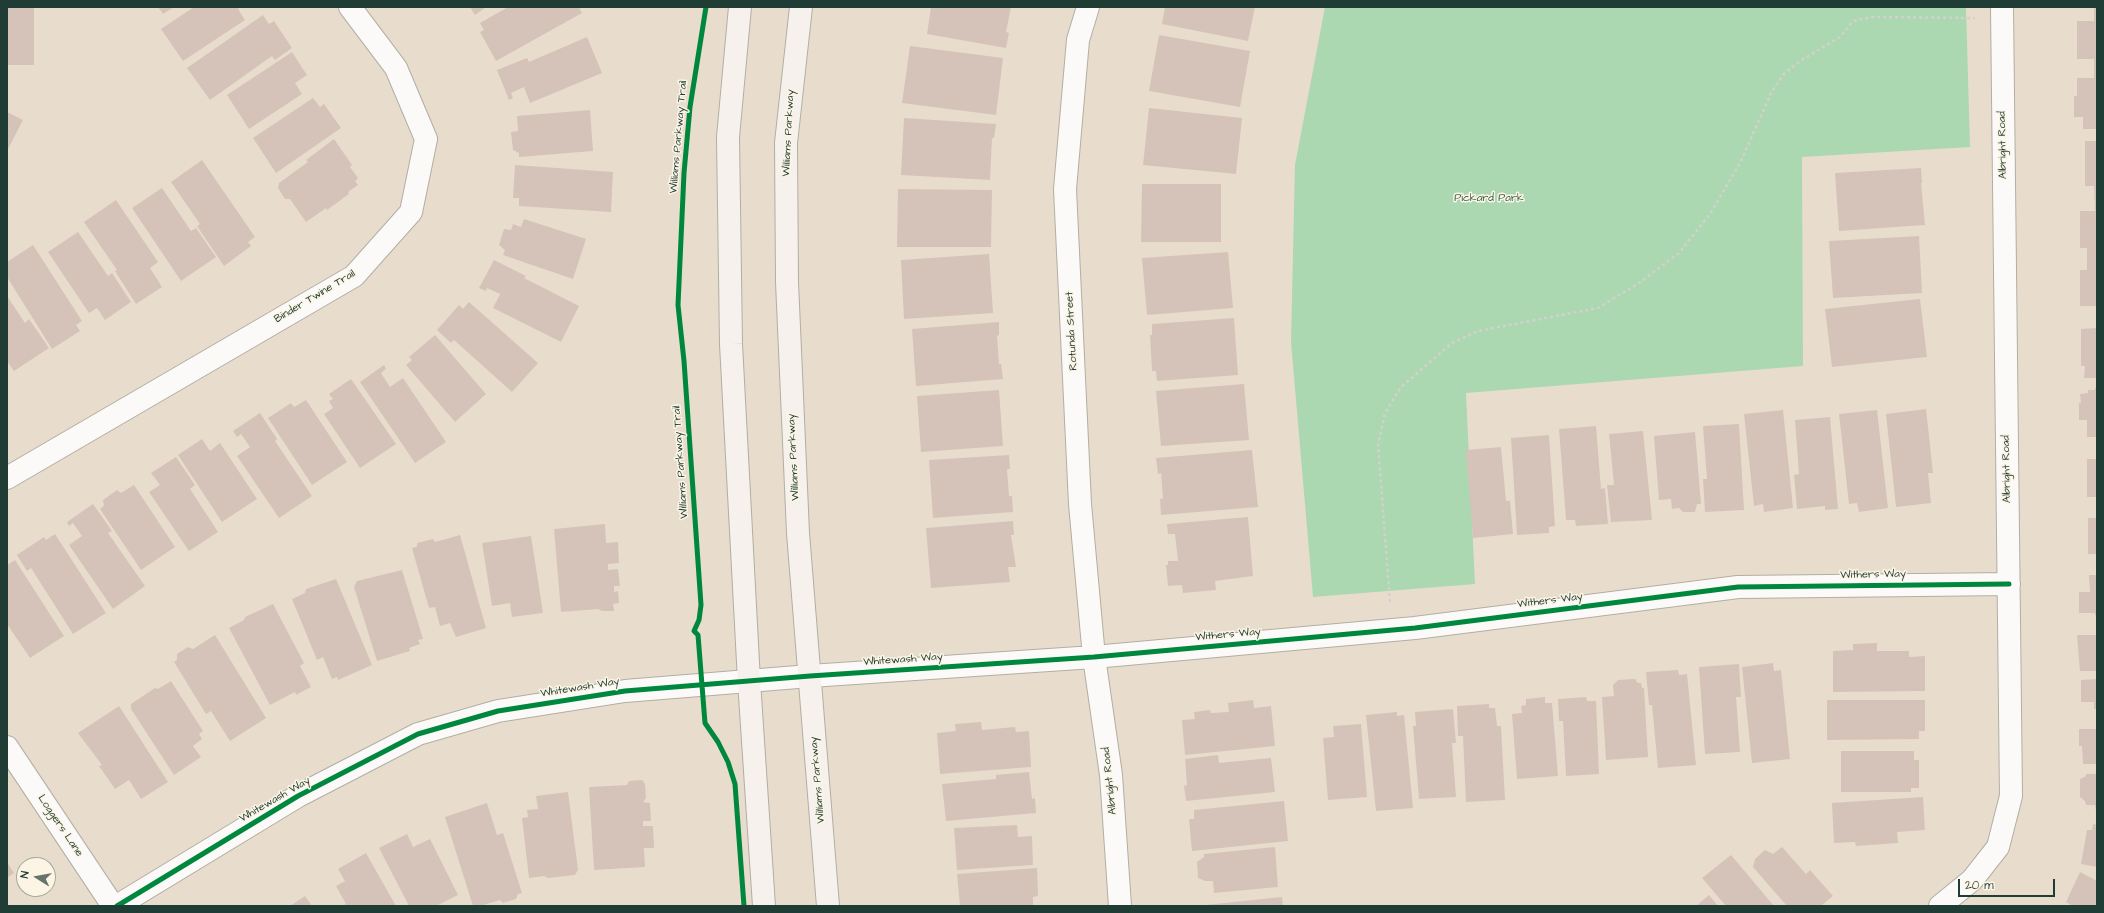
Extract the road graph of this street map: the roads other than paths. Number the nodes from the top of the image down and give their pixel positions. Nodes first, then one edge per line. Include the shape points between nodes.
1 (350, 7) edge
2 (740, 7) edge
3 (801, 7) edge
4 (1088, 7) edge
5 (2002, 12) edge
6 (7, 478) edge
7 (2009, 584) junction
8 (1094, 657) junction
9 (810, 676) junction
10 (749, 681) junction
11 (7, 747) edge
12 (113, 906) edge
13 (117, 906) edge
14 (764, 906) edge
15 (828, 906) edge
16 (1120, 906) edge
17 (1940, 906) edge

1 - 6 street, Binder Twine Trail via 396,68 426,139 412,212 354,276
2 - 10 main road via 728,137 731,344
3 - 9 main road, Williams Parkway via 786,143 787,282 798,533
4 - 8 street, Rotunda Street via 1078,40 1065,189 1080,504
5 - 7 street, Albright Road
7 - 8 street, Withers Way via 1738,587 1393,630
7 - 17 street, Albright Road via 2012,796 1998,847 1972,880
8 - 9 street, Whitewash Way
8 - 16 street, Albright Road via 1111,775
9 - 10 street, Whitewash Way
9 - 15 main road, Williams Parkway
10 - 13 street, Whitewash Way via 625,691 498,711 418,734 298,796
10 - 14 main road
11 - 12 street, Loggers Lane

